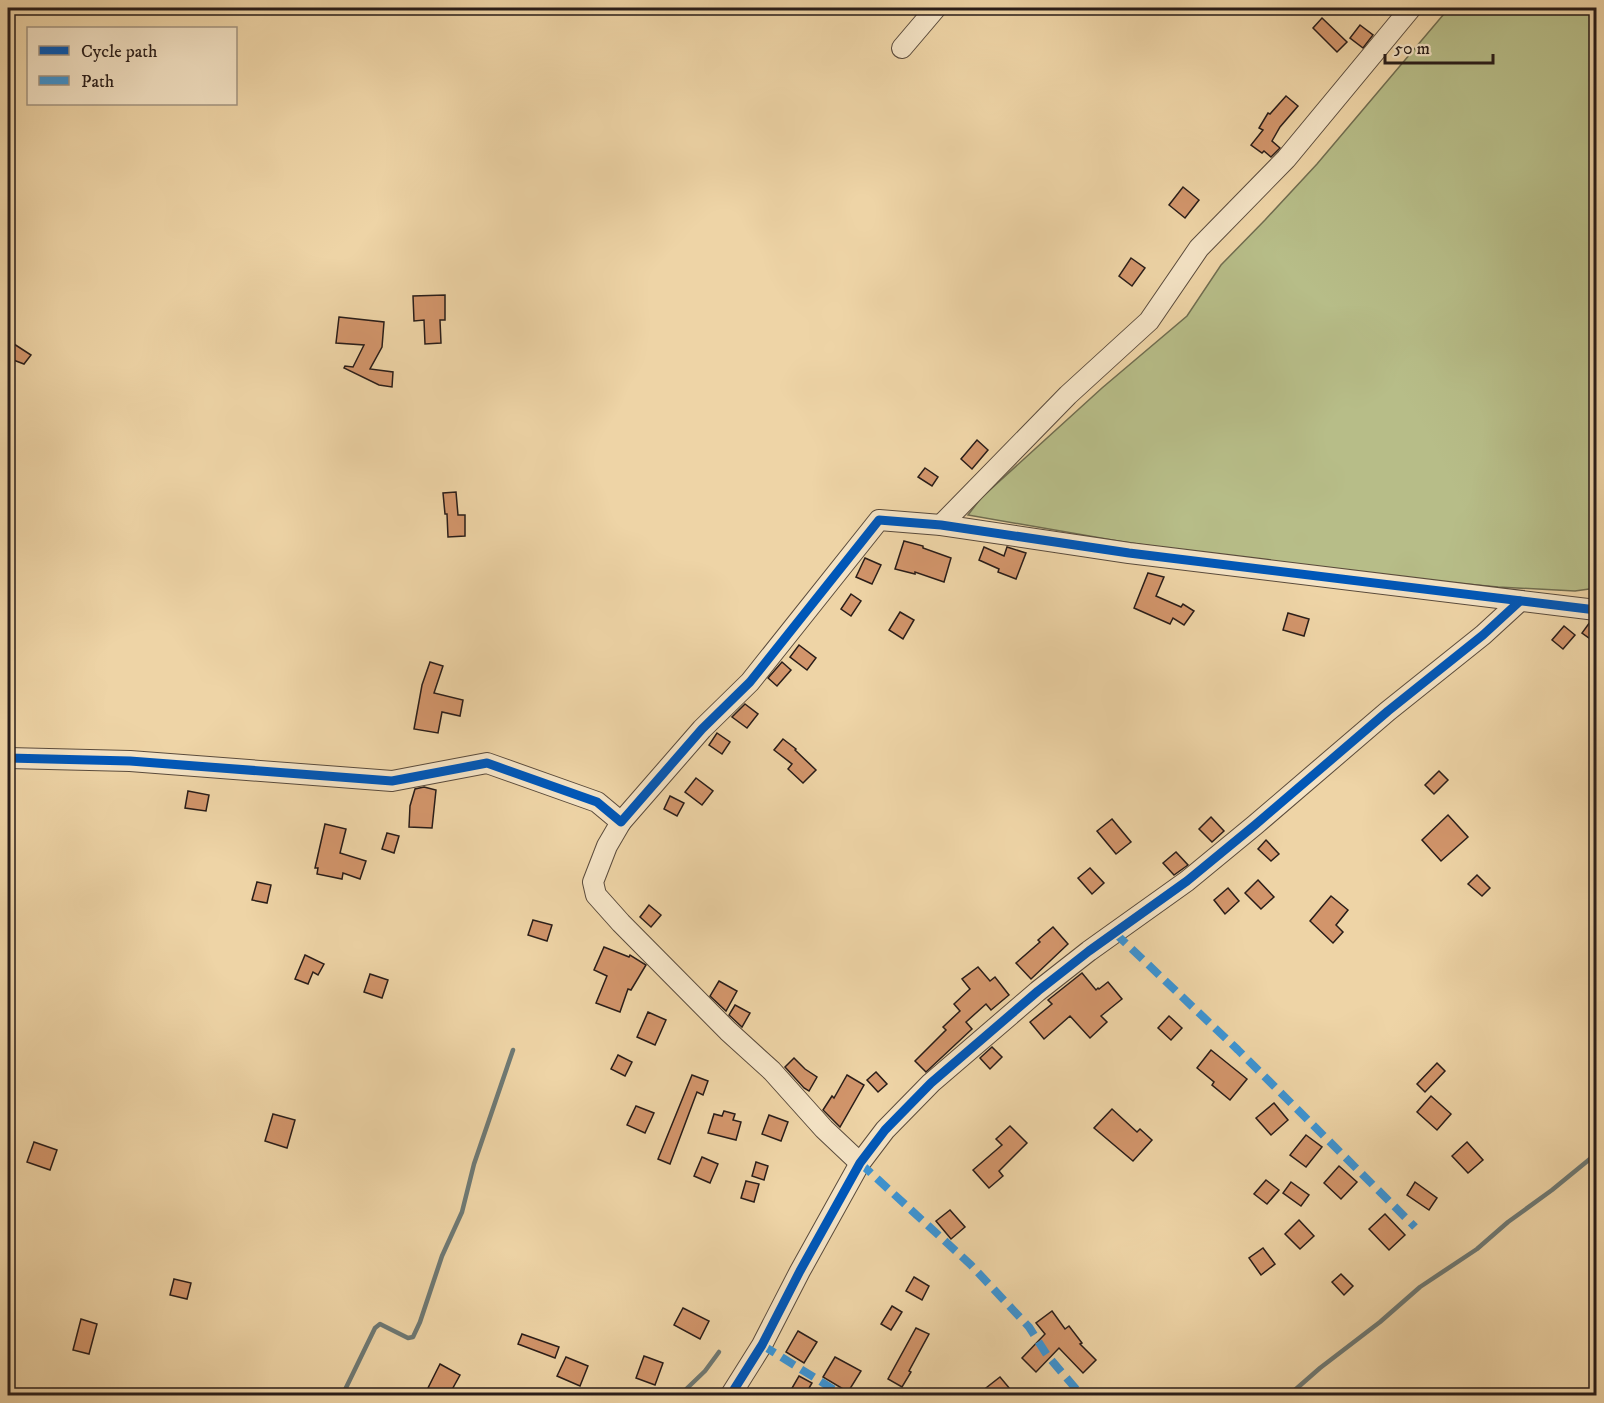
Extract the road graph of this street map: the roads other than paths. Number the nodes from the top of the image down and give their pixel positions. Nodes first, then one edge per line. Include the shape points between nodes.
1 (936, 8) edge
2 (1411, 8) edge
3 (902, 48) dead end
4 (941, 525) junction
5 (1520, 602) junction
6 (1596, 610) edge
7 (8, 758) edge
8 (621, 822) junction
9 (860, 1163) junction
10 (730, 1395) edge

1 - 3 street
2 - 4 street via 1286,159 1199,248 1149,321 1068,395
4 - 5 street
4 - 8 street via 879,520 750,682 702,729
5 - 6 street
5 - 9 street via 1195,874 1038,991 931,1083 885,1130
7 - 8 street via 130,761 392,781 487,763 597,802
8 - 9 street via 593,882 596,896
9 - 10 street via 762,1345

